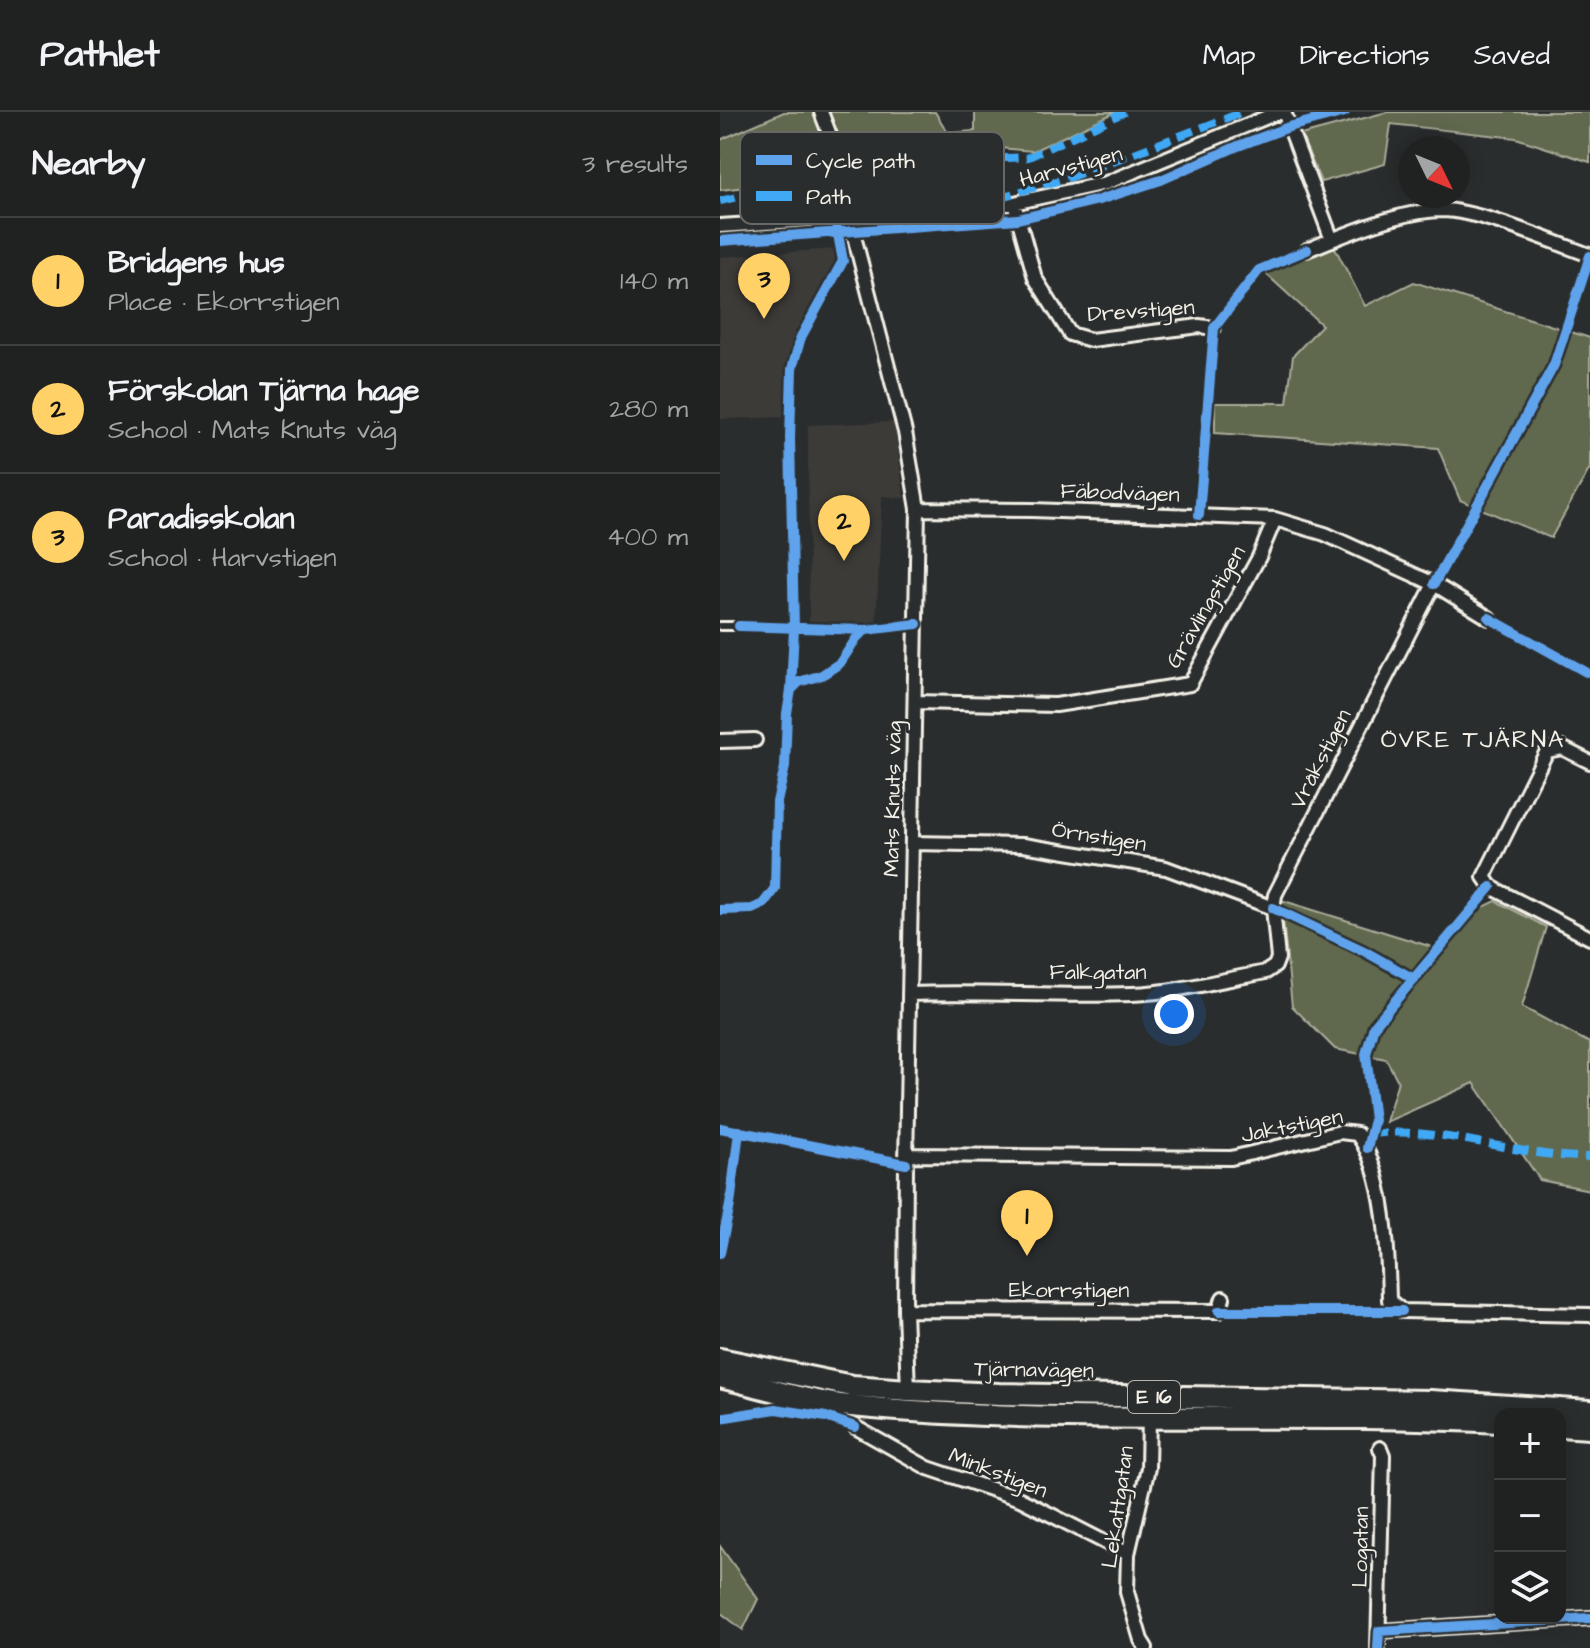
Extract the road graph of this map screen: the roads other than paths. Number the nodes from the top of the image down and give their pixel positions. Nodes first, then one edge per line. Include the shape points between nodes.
1 (821, 112) edge
2 (1281, 112) edge
3 (829, 132) edge
4 (1014, 203) junction
5 (1004, 204) edge
6 (749, 224) edge
7 (851, 224) edge
8 (720, 226) edge
9 (1332, 240) junction
10 (1307, 250) dead end
11 (1589, 255) edge
12 (1214, 328) dead end
13 (918, 509) junction
14 (1275, 519) junction
15 (1434, 584) junction
16 (1489, 618) dead end
17 (720, 626) edge
18 (739, 626) dead end
19 (915, 702) junction
20 (755, 740) dead end
21 (720, 741) edge
22 (1590, 762) edge
23 (912, 843) junction
24 (1273, 908) junction
25 (1590, 938) edge
26 (1278, 958) joint
27 (909, 994) junction
28 (906, 1155) junction
29 (1223, 1298) dead end
30 (905, 1310) junction
31 (1590, 1315) edge
32 (720, 1359) edge
33 (720, 1377) edge
34 (908, 1390) junction
35 (1590, 1411) edge
36 (1149, 1416) junction
37 (1494, 1422) edge
38 (1566, 1426) edge
39 (855, 1427) dead end
40 (1590, 1428) edge
41 (1380, 1448) dead end
42 (1128, 1554) junction
43 (1590, 1618) edge
44 (1566, 1619) edge
45 (1494, 1622) edge
46 (1379, 1631) junction
47 (1146, 1648) edge
48 (1378, 1648) edge

1 - 3 street
2 - 4 street, Harvstigen via 1106,183
2 - 9 street
4 - 5 street, Harvstigen
4 - 12 street, Drevstigen via 1035,278 1070,334 1091,340
6 - 8 street, Harvstigen
7 - 13 street, Mats Knuts väg via 905,432
9 - 10 street
9 - 11 street via 1417,212 1445,210
13 - 14 street, Fäbodvägen
13 - 19 street, Mats Knuts väg
14 - 15 street, Fäbodvägen via 1325,534
14 - 19 street, Grävlingstigen via 1190,684 1056,705
15 - 16 street, Fäbodvägen
15 - 24 street, Vråkstigen
17 - 18 lane
19 - 23 street, Mats Knuts väg
20 - 21 street
22 - 25 street via 1562,748 1547,751 1484,877 1491,887
23 - 24 street, Örnstigen via 1023,845 1166,868
23 - 27 street, Mats Knuts väg
24 - 26 street, Vråkstigen
26 - 27 street, Falkgatan via 1266,972 1157,992
27 - 28 street, Mats Knuts väg
28 - 30 street, Mats Knuts väg
28 - 31 street, Jaktstigen via 1231,1158 1340,1132 1357,1134 1367,1148 1387,1226 1389,1300 1402,1311
29 - 30 street, Ekorrstigen via 1219,1311
30 - 34 street, Mats Knuts väg
32 - 34 highway, Tjärnavägen / E 16 via 852,1386
33 - 36 highway, Tjärnavägen / E 16 via 847,1406 994,1415
34 - 35 highway, Tjärnavägen / E 16 via 1430,1401
36 - 37 highway, Tjärnavägen / E 16
36 - 42 street, Lekattgatan via 1148,1468
38 - 40 highway
39 - 42 street, Minkstigen via 928,1468 1020,1499
41 - 46 street, Logatan
42 - 47 street, Lekattgatan via 1127,1592
43 - 44 street
45 - 46 street
46 - 48 street, Logatan

